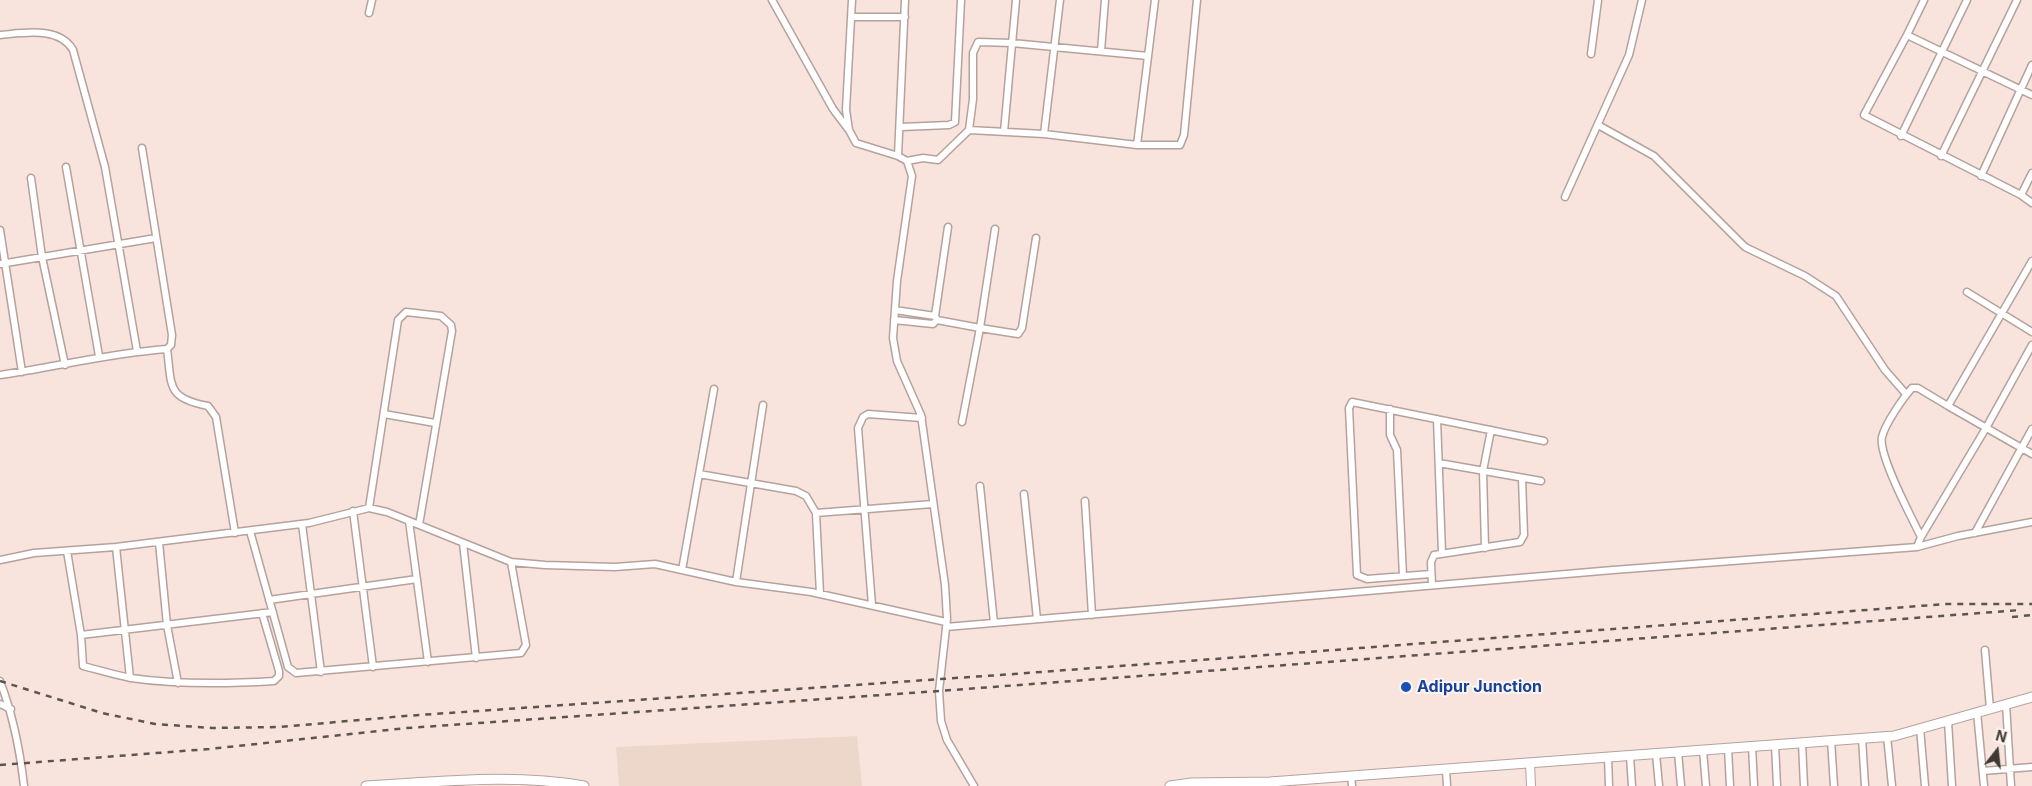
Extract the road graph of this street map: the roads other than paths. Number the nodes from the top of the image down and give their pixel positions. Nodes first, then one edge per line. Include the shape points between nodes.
1 (372, 0) edge
2 (772, 0) edge
3 (852, 0) edge
4 (905, 0) edge
5 (961, 0) edge
6 (1016, 0) edge
7 (1060, 0) edge
8 (1105, 0) edge
9 (1155, 0) edge
10 (1198, 0) edge
11 (1598, 0) edge
12 (1642, 0) edge
13 (1924, 0) edge
14 (1967, 0) edge
15 (2017, 0) edge
16 (369, 13) dead end
17 (851, 17) junction
18 (905, 17) junction
19 (0, 34) edge
20 (1906, 35) junction
21 (0, 43) edge
22 (1012, 43) junction
23 (1055, 47) junction
24 (1100, 51) junction
25 (1942, 52) junction
26 (1591, 54) dead end
27 (1148, 56) junction
28 (2032, 64) edge
29 (1982, 70) junction
30 (2020, 89) junction
31 (2032, 95) edge
32 (1598, 125) junction
33 (901, 127) junction
34 (849, 130) junction
35 (969, 130) junction
36 (1004, 132) junction
37 (1044, 134) junction
38 (1901, 136) junction
39 (1137, 145) junction
40 (142, 148) dead end
41 (898, 156) junction
42 (1941, 156) junction
43 (907, 161) junction
44 (66, 167) dead end
45 (2032, 173) edge
46 (1981, 176) junction
47 (31, 178) dead end
48 (2021, 195) junction
49 (1565, 197) dead end
50 (2032, 203) edge
51 (948, 228) dead end
52 (995, 228) dead end
53 (0, 230) edge
54 (156, 238) junction
55 (1036, 238) dead end
56 (119, 244) junction
57 (80, 250) junction
58 (42, 257) junction
59 (2032, 261) edge
60 (3, 263) edge
61 (1967, 292) dead end
62 (895, 310) junction
63 (2001, 314) junction
64 (936, 318) junction
65 (894, 320) junction
66 (980, 328) junction
67 (2032, 332) edge
68 (2032, 345) edge
69 (167, 349) junction
70 (138, 351) junction
71 (99, 356) junction
72 (65, 365) junction
73 (22, 372) junction
74 (0, 375) edge
75 (714, 389) dead end
76 (1906, 394) junction
77 (763, 405) dead end
78 (1948, 406) junction
79 (1390, 409) junction
80 (384, 414) junction
81 (922, 418) junction
82 (1437, 419) junction
83 (962, 422) dead end
84 (436, 423) junction
85 (1986, 428) junction
86 (2032, 429) edge
87 (1491, 430) junction
88 (1544, 441) dead end
89 (2022, 448) junction
90 (2032, 454) edge
91 (1439, 463) junction
92 (1483, 471) junction
93 (699, 474) junction
94 (1522, 478) junction
95 (1541, 481) dead end
96 (751, 483) junction
97 (980, 486) dead end
98 (1024, 494) dead end
99 (1085, 501) dead end
100 (934, 504) junction
101 (369, 508) junction
102 (864, 510) junction
103 (353, 511) junction
104 (816, 513) junction
105 (409, 521) junction
106 (2032, 522) edge
107 (302, 524) junction
108 (419, 525) junction
109 (250, 531) junction
110 (235, 532) junction
111 (1975, 533) junction
112 (1921, 537) junction
113 (159, 542) junction
114 (462, 543) junction
115 (116, 547) junction
116 (1917, 547) junction
117 (1485, 548) junction
118 (67, 551) junction
119 (1442, 553) junction
120 (0, 560) edge
121 (512, 562) junction
122 (682, 570) junction
123 (1431, 574) junction
124 (1403, 576) junction
125 (417, 579) junction
126 (736, 582) junction
127 (1432, 585) junction
128 (362, 587) junction
129 (311, 594) junction
130 (820, 594) junction
131 (269, 600) junction
132 (872, 605) junction
133 (272, 612) junction
134 (262, 613) junction
135 (1092, 615) junction
136 (1037, 619) junction
137 (994, 623) junction
138 (167, 625) junction
139 (946, 625) junction
140 (126, 630) junction
141 (81, 635) junction
142 (1985, 650) dead end
143 (476, 658) junction
144 (428, 662) junction
145 (373, 667) junction
146 (321, 672) junction
147 (130, 678) junction
148 (0, 681) edge
149 (178, 683) junction
150 (2032, 697) edge
151 (0, 704) edge
152 (2006, 704) junction
153 (11, 709) junction
154 (1990, 709) junction
155 (1977, 712) junction
156 (1948, 721) junction
157 (1920, 728) junction
158 (1887, 736) junction
159 (1862, 738) junction
160 (1831, 740) junction
161 (1802, 742) junction
162 (1775, 745) junction
163 (1752, 746) junction
164 (1728, 748) junction
165 (1703, 750) junction
166 (1678, 752) junction
167 (1656, 754) junction
168 (1630, 756) junction
169 (1608, 757) junction
170 (1530, 763) junction
171 (2032, 767) edge
172 (1446, 769) junction
173 (2010, 769) junction
174 (1983, 771) junction
175 (1351, 781) edge
176 (1191, 784) edge
177 (1270, 784) edge
178 (24, 786) edge
179 (366, 786) edge
180 (584, 786) edge
181 (974, 786) edge
182 (1170, 786) edge
183 (1447, 786) edge
184 (1531, 786) edge
185 (1609, 786) edge
186 (1632, 786) edge
187 (1659, 786) edge
188 (1681, 786) edge
189 (1706, 786) edge
190 (1730, 786) edge
191 (1754, 786) edge
192 (1777, 786) edge
193 (1804, 786) edge
194 (1834, 786) edge
195 (1865, 786) edge
196 (1892, 786) edge
197 (1925, 786) edge
198 (1952, 786) edge
199 (1984, 786) edge
200 (2011, 786) edge

1 - 16 street
2 - 34 street via 833,109
3 - 17 street
4 - 18 street
5 - 33 street via 955,122
6 - 22 street
7 - 23 street
8 - 24 street
9 - 27 street
10 - 39 street via 1182,143 1177,146
11 - 26 street
12 - 32 street via 1629,55
13 - 20 street
14 - 25 street
15 - 29 street
17 - 18 street
17 - 34 street via 846,110
18 - 33 street
19 - 21 street
19 - 56 street via 47,34 65,40 73,50 100,146
20 - 25 street
20 - 38 street via 1864,111 1866,118
22 - 23 street
22 - 35 street via 982,41 974,47
22 - 36 street
23 - 24 street
23 - 37 street
24 - 27 street
25 - 29 street
25 - 38 street
27 - 39 street
28 - 30 street
29 - 30 street
29 - 42 street
30 - 31 street
30 - 46 street
32 - 49 street
32 - 76 street via 1654,156 1745,247 1806,276 1836,296 1885,370
33 - 41 street
34 - 41 street via 856,143
35 - 36 street
35 - 43 street via 938,160
36 - 37 street
37 - 39 street
38 - 42 street
40 - 54 street
41 - 43 street
42 - 46 street
43 - 62 street via 912,176
44 - 57 street
45 - 48 street
46 - 48 street
47 - 58 street
48 - 50 street
51 - 64 street
52 - 66 street
53 - 60 street
54 - 56 street
54 - 69 street via 172,336 171,346
55 - 66 street via 1020,332
56 - 57 street
56 - 70 street
57 - 58 street
57 - 71 street
58 - 60 street
58 - 72 street
59 - 63 street
60 - 73 street
61 - 63 street
62 - 64 street
62 - 65 street
63 - 67 street
63 - 78 street
64 - 65 street via 933,324
64 - 66 street
65 - 81 street via 897,361
66 - 83 street
68 - 85 street
69 - 70 street
69 - 110 street via 172,385 177,396 186,402 208,406 216,417
70 - 71 street
71 - 72 street
72 - 73 street
73 - 74 street
75 - 93 street
76 - 78 street via 1916,388
76 - 112 street via 1882,440 1892,476
77 - 96 street
78 - 85 street
79 - 82 street
79 - 124 street via 1390,431 1397,450
79 - 124 street via 1355,401 1349,408 1355,571 1367,579
80 - 84 street
80 - 84 street via 398,320 406,312 441,316 451,324 452,331
80 - 101 street
81 - 100 street
81 - 102 street via 868,414 863,417 858,428
82 - 87 street
82 - 91 street
84 - 108 street
85 - 89 street
85 - 112 street
86 - 89 street
87 - 88 street
87 - 92 street
89 - 90 street
89 - 111 street
91 - 92 street
91 - 119 street
92 - 94 street
92 - 117 street
93 - 96 street
93 - 122 street
94 - 95 street
94 - 117 street via 1523,539 1516,544
96 - 104 street via 801,492 810,500
96 - 126 street
97 - 137 street
98 - 136 street
99 - 135 street
100 - 102 street
100 - 139 street via 945,585
101 - 103 street
101 - 105 street
102 - 104 street
102 - 132 street
103 - 107 street
103 - 128 street
104 - 130 street
105 - 108 street
105 - 125 street
106 - 111 street
107 - 109 street
107 - 129 street
108 - 114 street
109 - 110 street
109 - 131 street
110 - 113 street
111 - 116 street
112 - 116 street
113 - 115 street
113 - 138 street
114 - 121 street
114 - 143 street
115 - 118 street
115 - 140 street
116 - 127 street
117 - 119 street
118 - 120 street
118 - 141 street
119 - 123 street via 1432,558
121 - 122 street via 615,567 647,564
121 - 143 street via 526,645 515,655
122 - 126 street
123 - 124 street
123 - 127 street
125 - 128 street
125 - 144 street
126 - 130 street
127 - 135 street
128 - 129 street
128 - 145 street
129 - 131 street
129 - 146 street
130 - 132 street
131 - 133 street
132 - 139 street
133 - 134 street
133 - 146 street via 288,667 296,673
134 - 138 street
134 - 149 street via 279,671 274,681
135 - 136 street
136 - 137 street
137 - 139 street
138 - 140 street
138 - 149 street
139 - 181 street via 939,691 941,721 951,747
140 - 141 street
140 - 147 street
141 - 147 street via 83,666
142 - 154 street
143 - 144 street
144 - 145 street
145 - 146 street
147 - 149 street
148 - 153 street
150 - 152 main road
151 - 153 street
152 - 154 main road
152 - 173 street
153 - 178 street
154 - 155 main road
155 - 156 main road
155 - 174 street
156 - 157 main road
156 - 198 street
157 - 158 main road
157 - 197 street
158 - 159 main road
158 - 196 street
159 - 160 main road
159 - 195 street
160 - 161 main road
160 - 194 street
161 - 162 main road
161 - 193 street
162 - 163 main road
162 - 192 street
163 - 164 main road
163 - 191 street
164 - 165 main road
164 - 190 street
165 - 166 main road
165 - 189 street
166 - 167 main road
166 - 188 street
167 - 168 main road
167 - 187 street
168 - 169 main road
168 - 186 street
169 - 170 main road
169 - 185 street
170 - 172 main road
170 - 184 street
171 - 173 street
172 - 175 main road
172 - 183 street
173 - 174 street
173 - 200 street
174 - 199 street
175 - 177 main road
176 - 177 main road
176 - 182 main road
179 - 180 main road via 468,780 555,781

